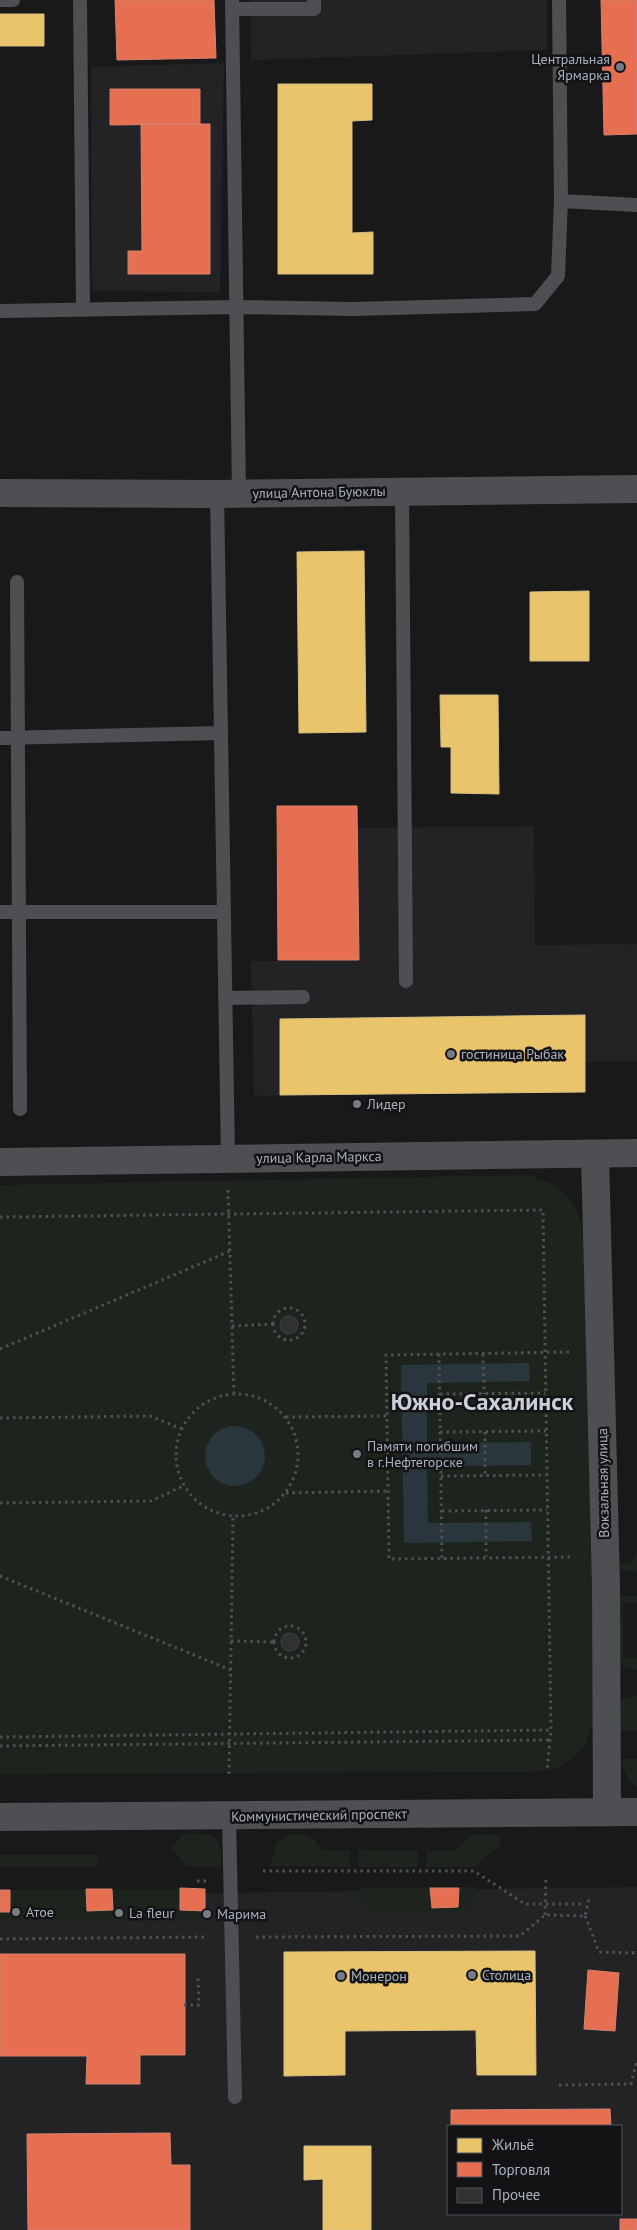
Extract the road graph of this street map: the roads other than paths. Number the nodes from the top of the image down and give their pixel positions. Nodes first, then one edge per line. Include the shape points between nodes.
1 (1, 0) edge
2 (13, 0) edge
3 (80, 0) edge
4 (314, 0) edge
5 (559, 0) edge
6 (233, 4) edge
7 (560, 201) junction
8 (637, 205) edge
9 (236, 307) junction
10 (83, 309) junction
11 (0, 310) edge
12 (637, 489) edge
13 (402, 491) junction
14 (0, 493) edge
15 (228, 493) junction
16 (17, 582) dead end
17 (221, 733) junction
18 (0, 738) edge
19 (18, 738) junction
20 (0, 912) edge
21 (19, 912) junction
22 (224, 912) junction
23 (406, 981) dead end
24 (303, 997) dead end
25 (225, 998) junction
26 (20, 1109) dead end
27 (637, 1153) edge
28 (595, 1154) junction
29 (0, 1162) edge
30 (228, 1170) junction
31 (607, 1812) junction
32 (637, 1812) edge
33 (0, 1816) edge
34 (229, 1816) junction
35 (235, 2097) dead end

1 - 2 lane
3 - 10 lane
4 - 6 lane via 314,9
5 - 7 lane
6 - 9 lane
7 - 8 lane
7 - 9 lane via 558,276 535,304 352,309
9 - 10 lane
9 - 15 lane
10 - 11 lane
12 - 13 street, улица Антона Буюклы
13 - 15 street, улица Антона Буюклы
13 - 23 lane
14 - 15 street, улица Антона Буюклы
15 - 17 lane
16 - 19 lane
17 - 19 lane
17 - 22 lane
18 - 19 lane
19 - 21 lane
20 - 21 lane
21 - 22 lane
21 - 26 lane
22 - 25 lane
24 - 25 lane
25 - 30 lane
27 - 28 street, улица Карла Маркса
28 - 30 street, улица Карла Маркса
28 - 31 street, Вокзальная улица via 606,1594
29 - 30 street, улица Карла Маркса
31 - 32 street, Коммунистический проспект
31 - 34 street, Коммунистический проспект
33 - 34 street, Коммунистический проспект
34 - 35 lane

